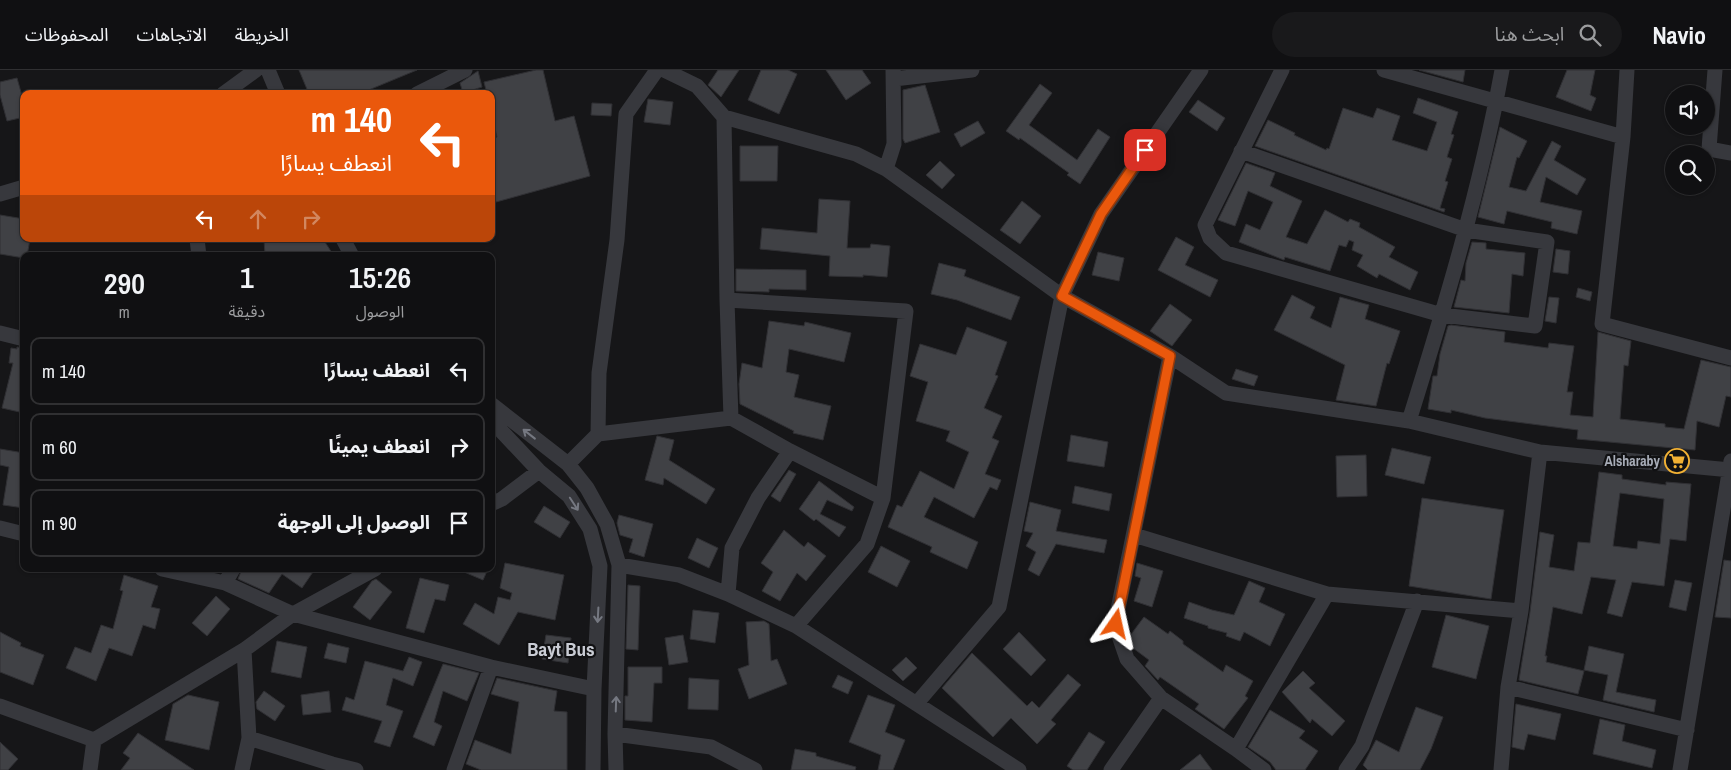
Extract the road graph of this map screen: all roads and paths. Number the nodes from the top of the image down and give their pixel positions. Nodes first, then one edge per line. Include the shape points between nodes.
1 (256, 70) edge
2 (268, 70) edge
3 (465, 70) edge
4 (658, 70) edge
5 (664, 70) edge
6 (972, 70) edge
7 (1201, 70) edge
8 (1282, 70) edge
9 (1384, 70) edge
10 (1502, 70) edge
11 (1627, 70) edge
12 (1715, 70) edge
13 (894, 74) edge
14 (228, 90) edge
15 (276, 90) edge
16 (426, 90) edge
17 (1496, 102) junction
18 (724, 117) junction
19 (1623, 137) junction
20 (1241, 151) junction
21 (1731, 153) edge
22 (886, 169) junction
23 (20, 188) edge
24 (0, 194) edge
25 (1466, 230) junction
26 (1062, 296) junction
27 (727, 300) junction
28 (1442, 315) junction
29 (0, 334) edge
30 (20, 338) edge
31 (1170, 356) junction
32 (1731, 358) edge
33 (495, 407) edge
34 (731, 418) junction
35 (1409, 422) junction
36 (495, 424) edge
37 (598, 434) junction
38 (790, 450) junction
39 (1540, 452) junction
40 (568, 464) junction
41 (1730, 467) edge
42 (539, 471) junction
43 (884, 498) junction
44 (495, 502) edge
45 (0, 528) edge
46 (20, 533) edge
47 (1134, 535) junction
48 (619, 565) junction
49 (176, 572) edge
50 (231, 572) edge
51 (370, 572) edge
52 (225, 583) junction
53 (728, 594) junction
54 (1328, 594) junction
55 (1417, 601) junction
56 (1521, 611) junction
57 (293, 614) junction
58 (796, 626) junction
59 (244, 650) junction
60 (491, 667) junction
61 (1508, 687) junction
62 (594, 689) junction
63 (1161, 698) junction
64 (916, 703) junction
65 (0, 706) edge
66 (1687, 730) junction
67 (615, 734) junction
68 (249, 738) junction
69 (94, 740) junction
70 (1236, 749) junction
71 (90, 770) edge
72 (242, 770) edge
73 (356, 770) edge
74 (454, 770) edge
75 (593, 770) edge
76 (616, 770) edge
77 (755, 770) edge
78 (1019, 770) edge
79 (1111, 770) edge
80 (1264, 770) edge
81 (1346, 770) edge
82 (1501, 770) edge
83 (1680, 770) edge

1 - 14 street
2 - 15 street
3 - 16 street
4 - 37 street via 626,114 617,240 599,373
5 - 18 street via 697,86
6 - 13 street
7 - 26 street via 1101,214
8 - 20 street
9 - 17 street
10 - 17 street
11 - 19 street
12 - 21 street via 1708,149
13 - 22 street via 894,144
17 - 19 street
17 - 25 street
18 - 22 street via 856,154
18 - 27 street
19 - 32 street via 1602,324
20 - 25 street
20 - 28 street via 1205,224 1210,238 1226,253
22 - 26 street
23 - 24 street
25 - 28 street
25 - 28 street via 1547,242 1534,326
26 - 31 street
26 - 64 street via 998,607
27 - 34 street
27 - 43 street via 906,311
28 - 35 street
29 - 30 street
31 - 35 street via 1226,393
31 - 47 street
40 -> 33 street
34 - 37 street
34 - 38 street
35 - 39 street
36 - 42 street
37 - 40 street
38 - 43 street
38 - 53 street via 758,498 732,548
39 - 41 street
39 - 56 street
40 - 48 street via 607,524
41 - 66 street
42 - 44 street
42 -> 62 street via 569,496 590,529 600,566
43 - 58 street via 867,544
45 - 46 street
47 - 54 street
47 - 63 street via 1116,624 1127,659
48 - 53 street via 679,575
67 -> 48 street
49 - 52 street
50 - 52 street
51 - 57 street
52 - 57 street
53 - 58 street
54 - 55 street
54 - 70 street
55 - 56 street
55 - 81 street via 1362,746
56 - 61 street
57 - 59 street
57 - 60 street
58 - 64 street
59 - 68 street
59 - 69 street
60 - 62 street
60 - 74 street
61 - 66 street
61 - 82 street
62 - 75 street
63 - 70 street
63 - 79 street
64 - 78 street
65 - 69 street
66 - 83 street
67 - 76 street
67 - 77 street via 711,747
68 - 72 street
68 - 73 street
69 - 71 street
70 - 80 street

